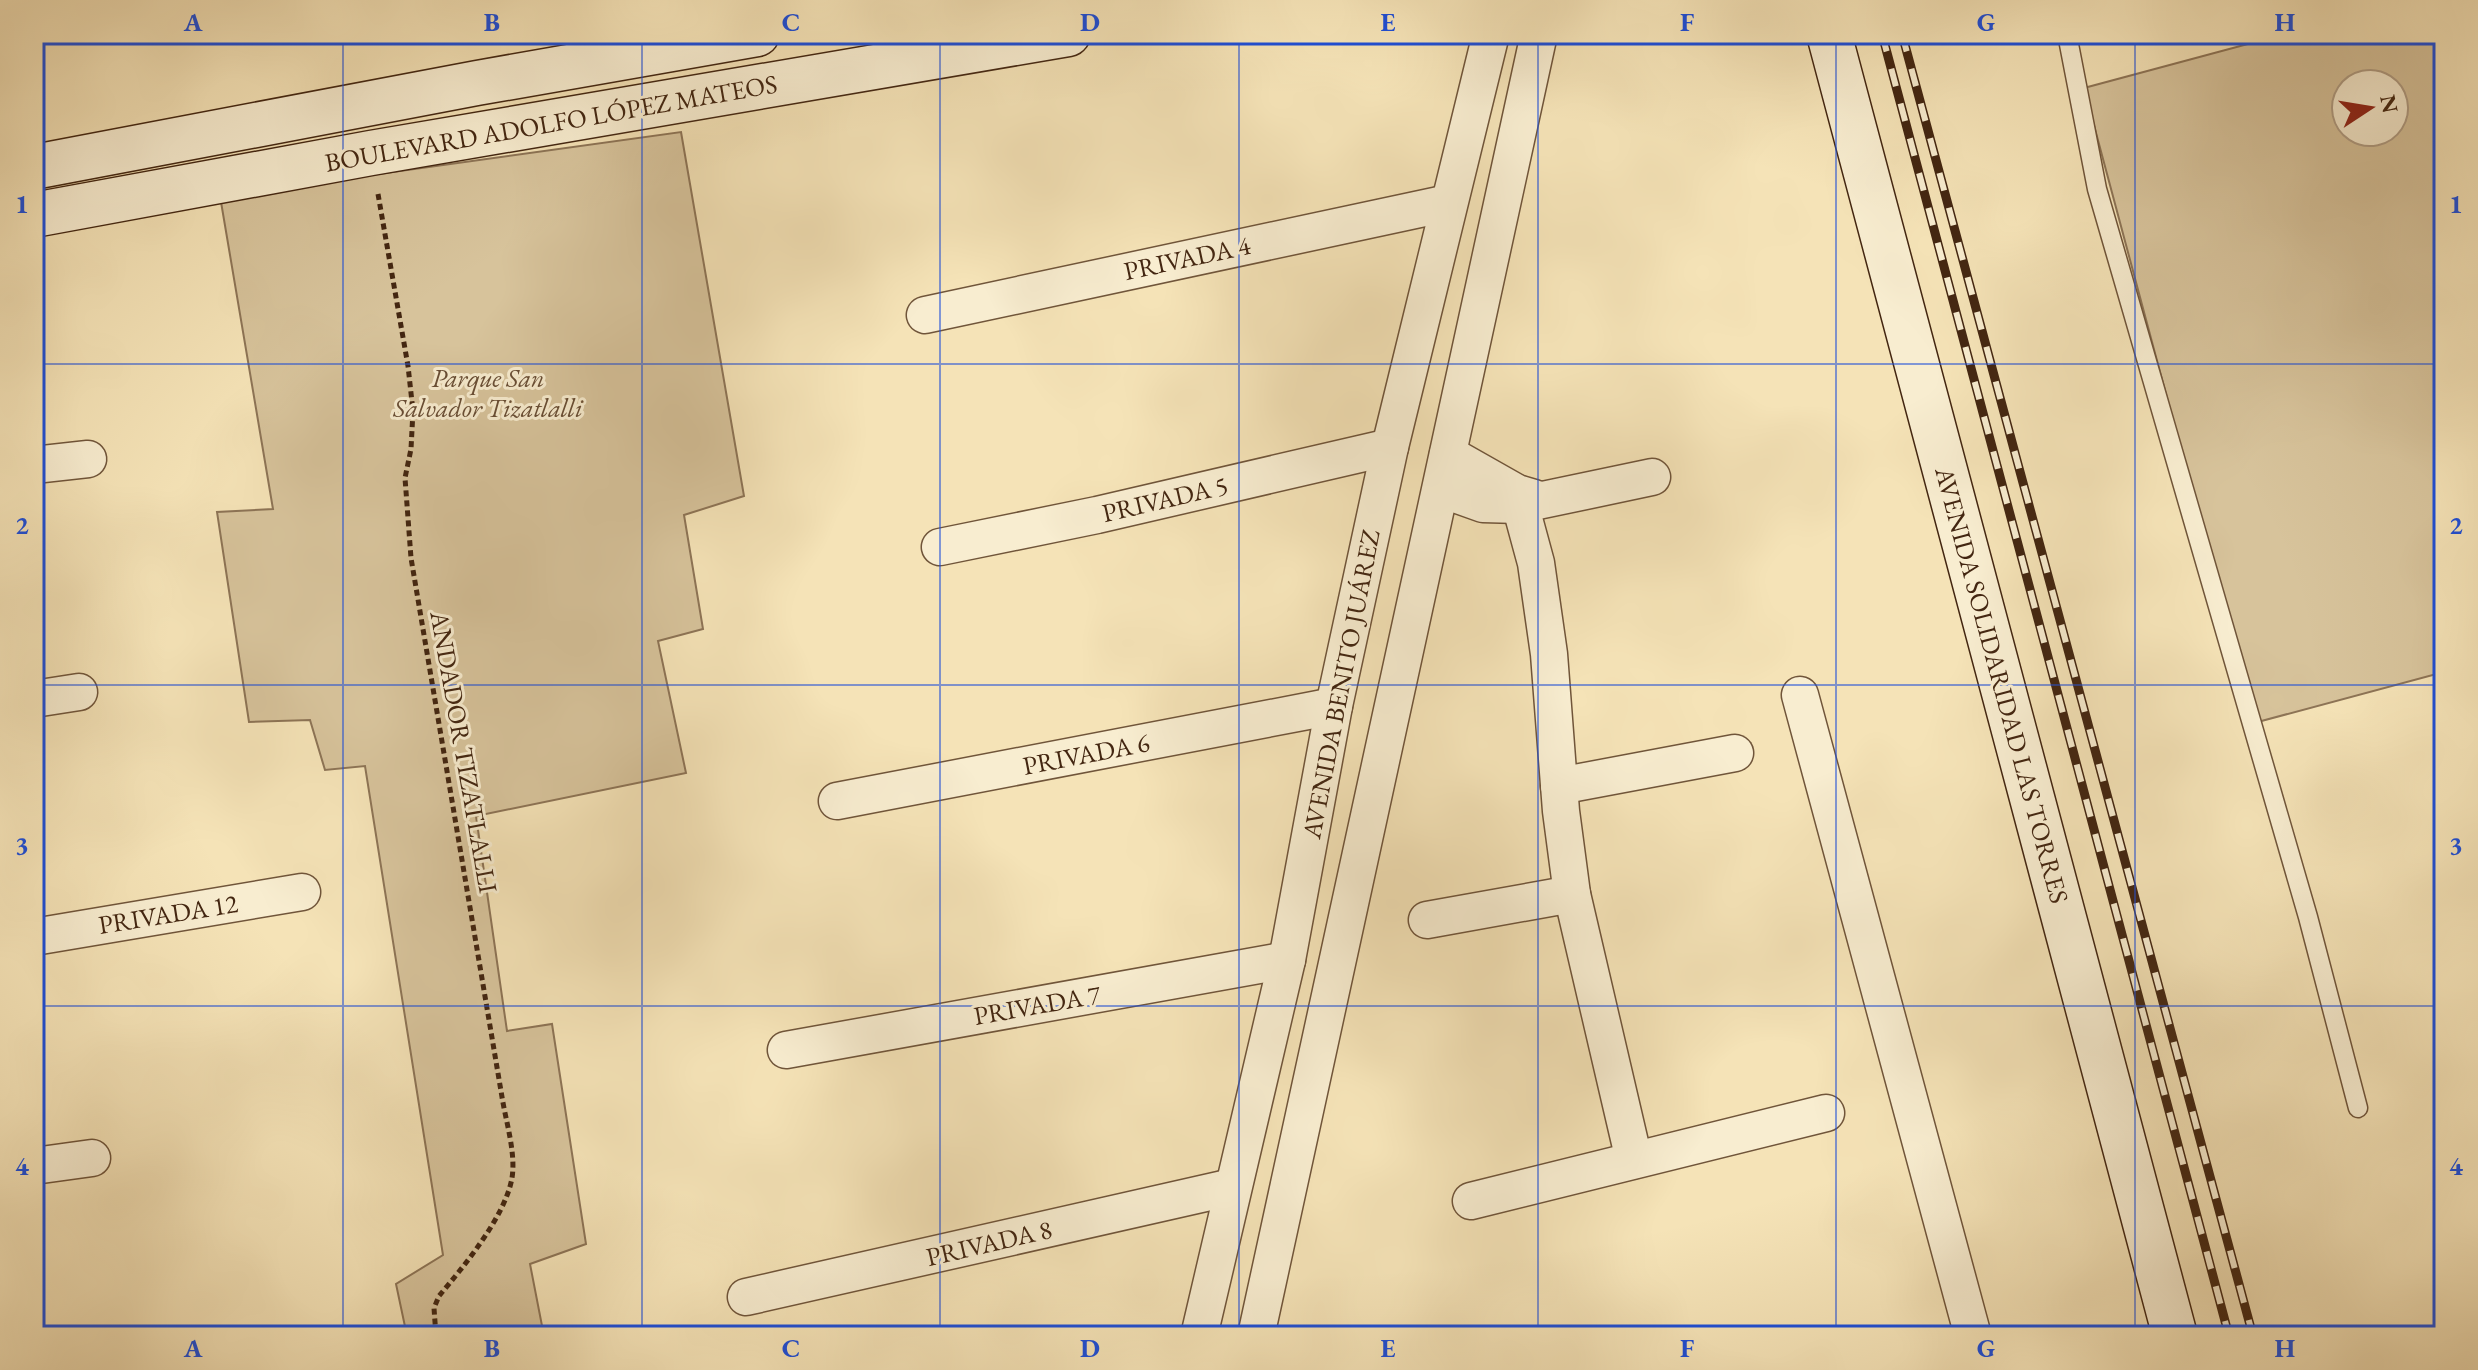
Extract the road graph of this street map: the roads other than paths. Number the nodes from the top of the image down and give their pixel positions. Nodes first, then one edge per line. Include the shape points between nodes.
1 (757, 34) edge
2 (1068, 34) edge
3 (1491, 34) edge
4 (1539, 34) edge
5 (1829, 34) edge
6 (2067, 34) edge
7 (477, 83) junction
8 (482, 136) junction
9 (34, 167) edge
10 (1448, 203) junction
11 (34, 215) edge
12 (925, 315) dead end
13 (1421, 316) junction
14 (1474, 338) junction
15 (1390, 447) junction
16 (1448, 454) junction
17 (88, 459) dead end
18 (34, 465) edge
19 (1652, 477) dead end
20 (1441, 489) junction
21 (1526, 499) junction
22 (940, 547) dead end
23 (79, 692) dead end
24 (1800, 695) dead end
25 (34, 699) edge
26 (1334, 706) junction
27 (1735, 753) dead end
28 (1559, 786) junction
29 (837, 801) dead end
30 (302, 892) dead end
31 (1572, 894) junction
32 (1427, 920) dead end
33 (34, 937) edge
34 (1287, 960) junction
35 (786, 1050) dead end
36 (1266, 1054) junction
37 (1315, 1069) junction
38 (2358, 1108) dead end
39 (1826, 1113) dead end
40 (92, 1158) dead end
41 (1634, 1160) junction
42 (34, 1166) edge
43 (1232, 1187) junction
44 (1471, 1201) dead end
45 (746, 1297) dead end
46 (1199, 1336) edge
47 (1256, 1336) edge
48 (1973, 1336) edge
49 (2175, 1336) edge

1 - 7 street, BOULEVARD ADOLFO LÓPEZ MATEOS
2 - 8 street, BOULEVARD ADOLFO LÓPEZ MATEOS
3 - 10 street, AVENIDA BENITO JUÁREZ
4 - 14 street, AVENIDA BENITO JUÁREZ
5 - 49 street, AVENIDA SOLIDARIDAD LAS TORRES
6 - 38 lane via 2097,189 2308,917
7 - 8 street
7 - 9 street, BOULEVARD ADOLFO LÓPEZ MATEOS
8 - 11 street, BOULEVARD ADOLFO LÓPEZ MATEOS
10 - 12 street, PRIVADA 4
10 - 13 street, AVENIDA BENITO JUÁREZ
13 - 14 street
13 - 15 street, AVENIDA BENITO JUÁREZ
14 - 16 street, AVENIDA BENITO JUÁREZ
15 - 22 street, PRIVADA 5
15 - 26 street, AVENIDA BENITO JUÁREZ
16 - 20 street, AVENIDA BENITO JUÁREZ
16 - 21 street
17 - 18 street
19 - 21 street
20 - 21 street via 1483,504
20 - 37 street, AVENIDA BENITO JUÁREZ
21 - 28 street via 1549,654
23 - 25 street
24 - 48 street
26 - 29 street, PRIVADA 6
26 - 34 street, AVENIDA BENITO JUÁREZ
27 - 28 street
28 - 31 street
30 - 33 street, PRIVADA 12
31 - 32 street
31 - 41 street
34 - 35 street, PRIVADA 7
34 - 36 street, AVENIDA BENITO JUÁREZ
36 - 37 street
36 - 43 street, AVENIDA BENITO JUÁREZ
37 - 47 street, AVENIDA BENITO JUÁREZ
39 - 41 street
40 - 42 street
41 - 44 street
43 - 45 street, PRIVADA 8
43 - 46 street, AVENIDA BENITO JUÁREZ

